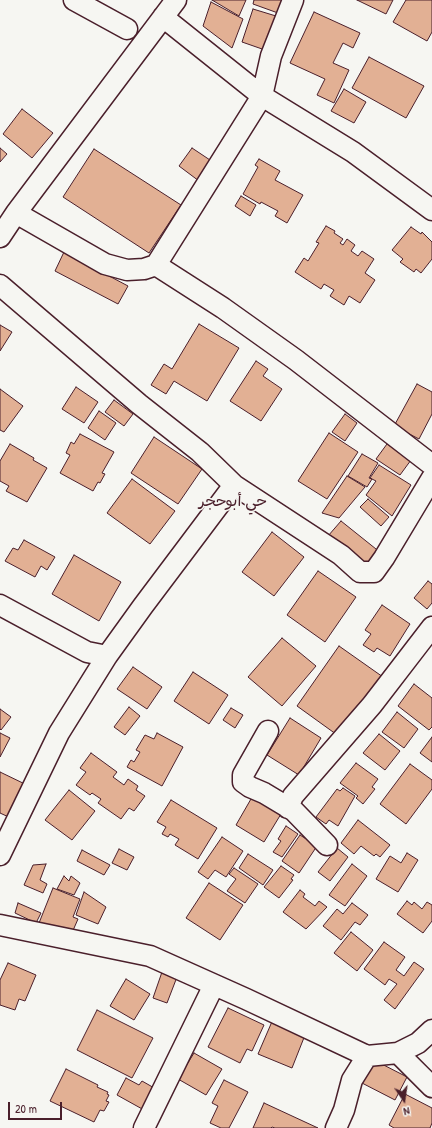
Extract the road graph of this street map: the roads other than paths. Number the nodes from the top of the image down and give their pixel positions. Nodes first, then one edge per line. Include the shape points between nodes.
1 (74, 0) edge
2 (176, 0) edge
3 (293, 0) edge
4 (163, 17) junction
5 (127, 29) dead end
6 (262, 96) junction
7 (432, 210) edge
8 (16, 213) junction
9 (0, 238) edge
10 (156, 265) junction
11 (0, 285) edge
12 (432, 465) edge
13 (432, 478) edge
14 (234, 485) junction
15 (0, 605) edge
16 (432, 627) edge
17 (107, 656) junction
18 (268, 731) dead end
19 (288, 808) junction
20 (328, 845) dead end
21 (0, 855) edge
22 (0, 925) edge
23 (214, 985) junction
24 (432, 1030) edge
25 (398, 1053) junction
26 (367, 1056) junction
27 (432, 1087) edge
28 (144, 1128) edge
29 (336, 1128) edge

1 - 5 street
2 - 4 street
3 - 6 street via 270,56
4 - 6 street
4 - 8 street
6 - 7 street via 353,152
6 - 10 street
8 - 9 street
8 - 10 street via 106,264 127,270
10 - 12 street via 223,308 290,356
11 - 14 street via 200,452
13 - 14 street via 374,572 360,572 341,555
14 - 17 street
15 - 17 street via 87,652
16 - 19 street via 372,705 293,796
17 - 21 street via 59,733
18 - 19 street via 243,775 243,782
19 - 20 street
22 - 23 street via 150,956
23 - 26 street
23 - 28 street
24 - 25 street via 418,1043
25 - 26 street
25 - 27 street
26 - 29 street via 352,1080

